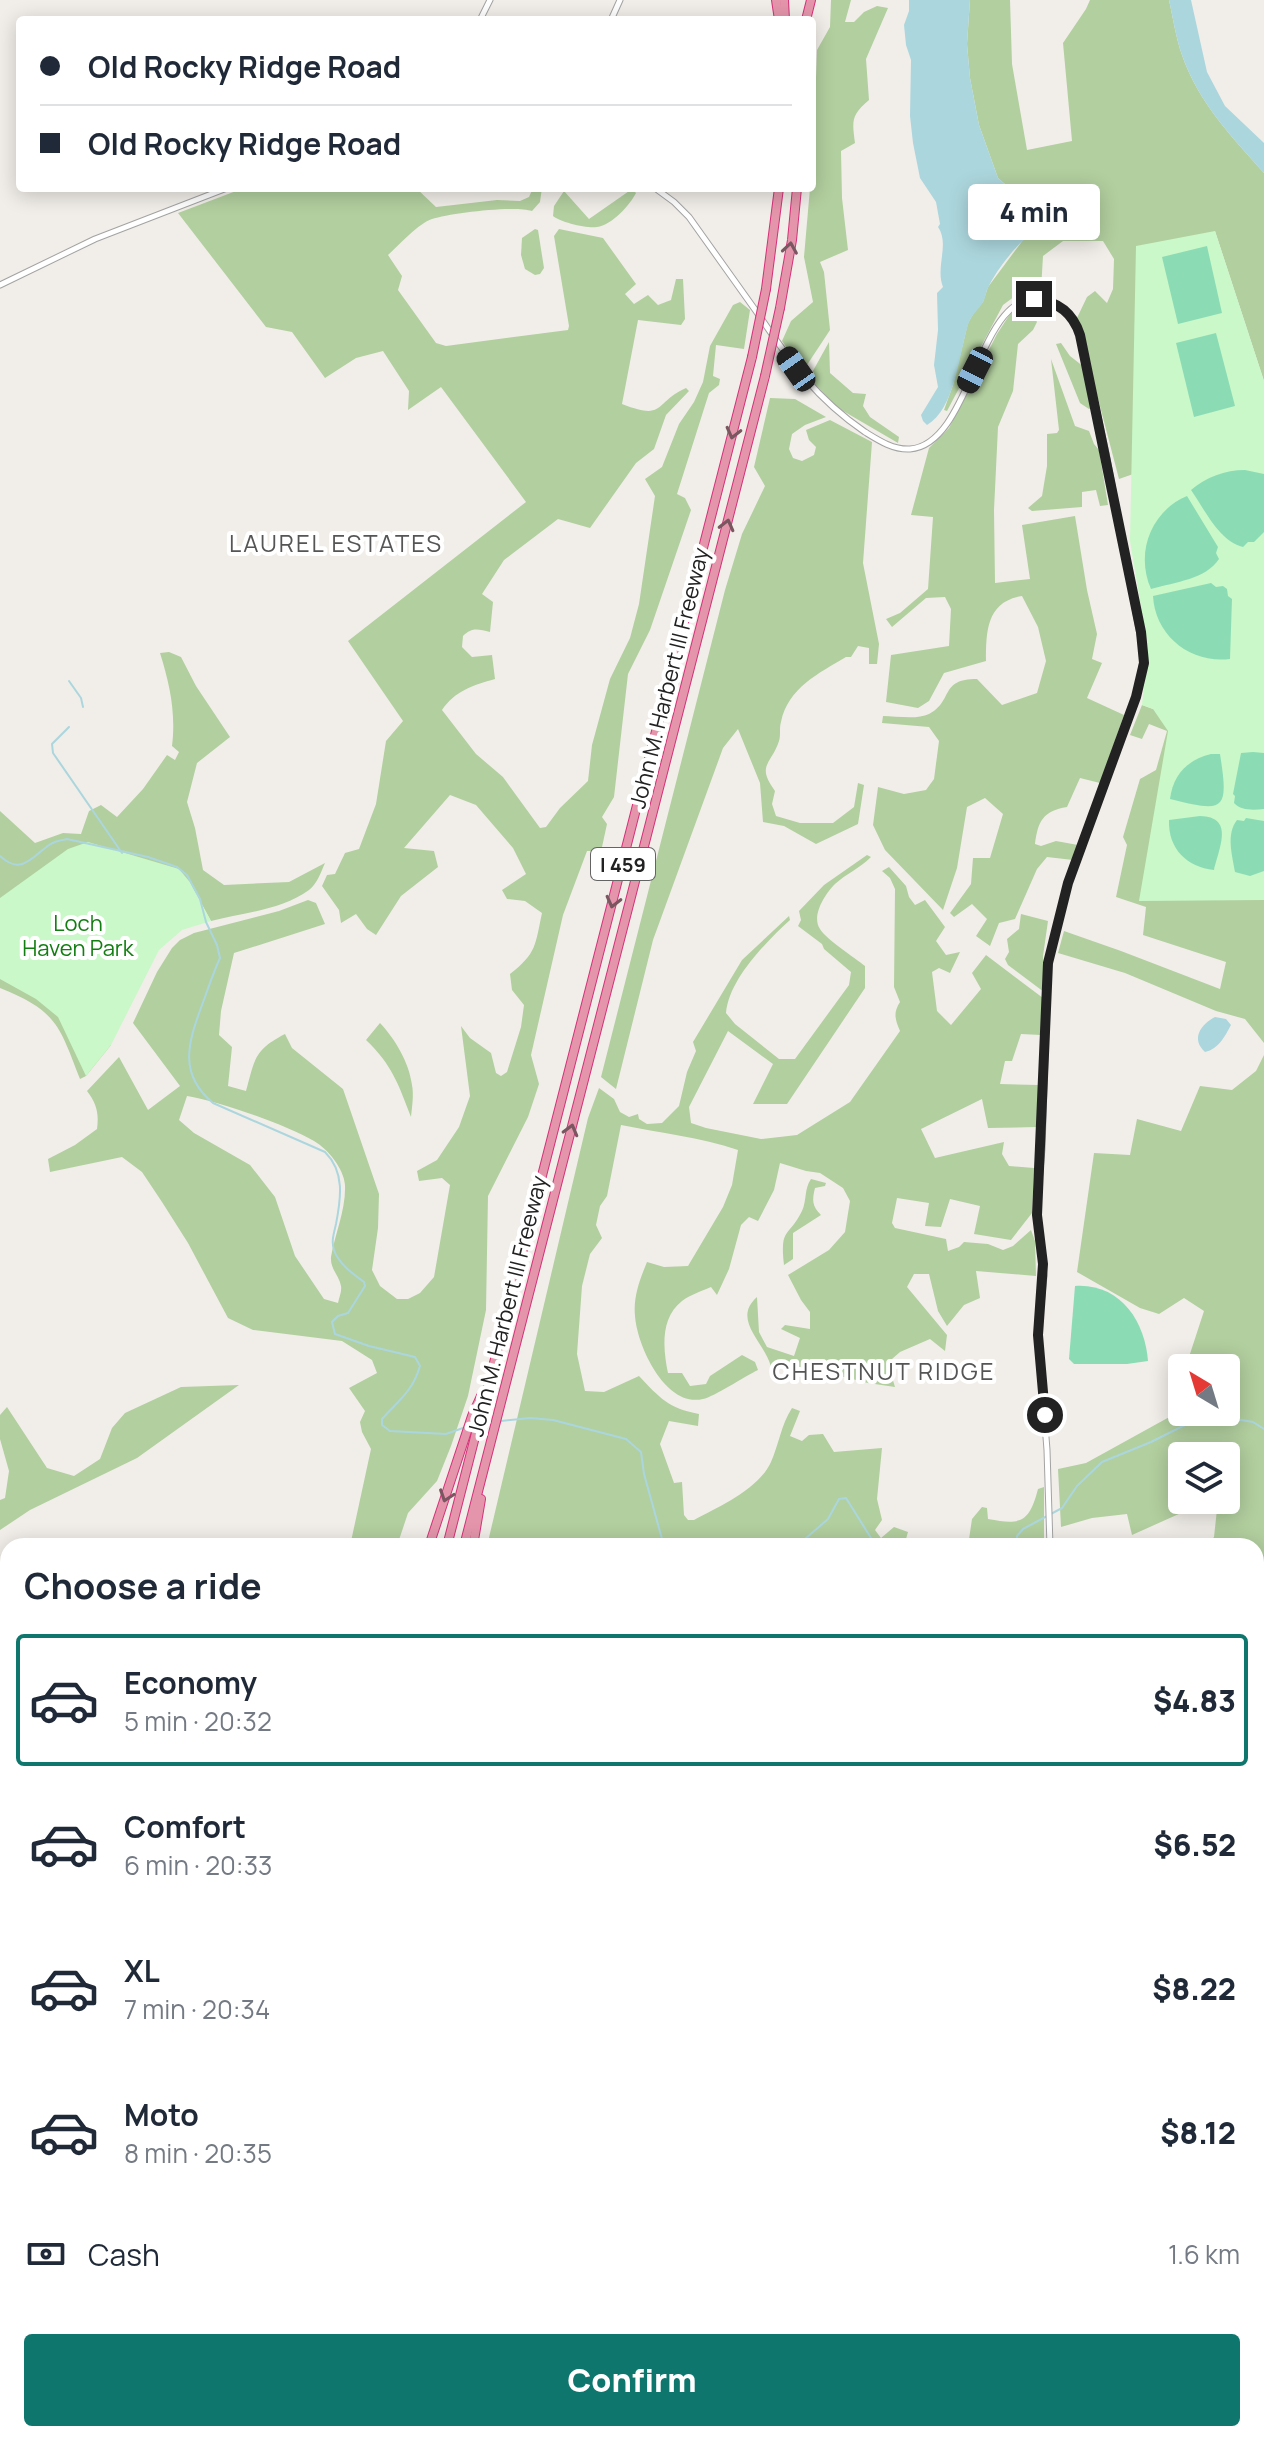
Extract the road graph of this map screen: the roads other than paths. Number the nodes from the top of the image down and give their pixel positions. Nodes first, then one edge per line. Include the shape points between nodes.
1 (217, 192) edge
2 (661, 192) edge
3 (778, 192) edge
4 (797, 192) edge
5 (0, 285) edge
6 (467, 1446) junction
7 (489, 1448) junction
8 (432, 1538) edge
9 (449, 1538) edge
10 (466, 1538) edge
11 (474, 1538) edge
12 (1050, 1538) edge

1 - 5 street via 95,239
2 - 12 street via 689,217 809,385 844,417 893,447 919,447 938,434 1000,322 1020,302 1039,299 1058,305 1072,317 1080,335 1144,656 1136,697 1068,883 1048,963 1037,1215 1044,1276 1038,1355
3 -> 6 highway, John M. Harbert III Freeway / I 459, bridge via 752,357
7 -> 4 highway, John M. Harbert III Freeway / I 459, bridge via 765,376
6 -> 8 highway
6 - 9 highway, John M. Harbert III Freeway
7 - 10 highway, John M. Harbert III Freeway / I 459
7 - 11 highway

